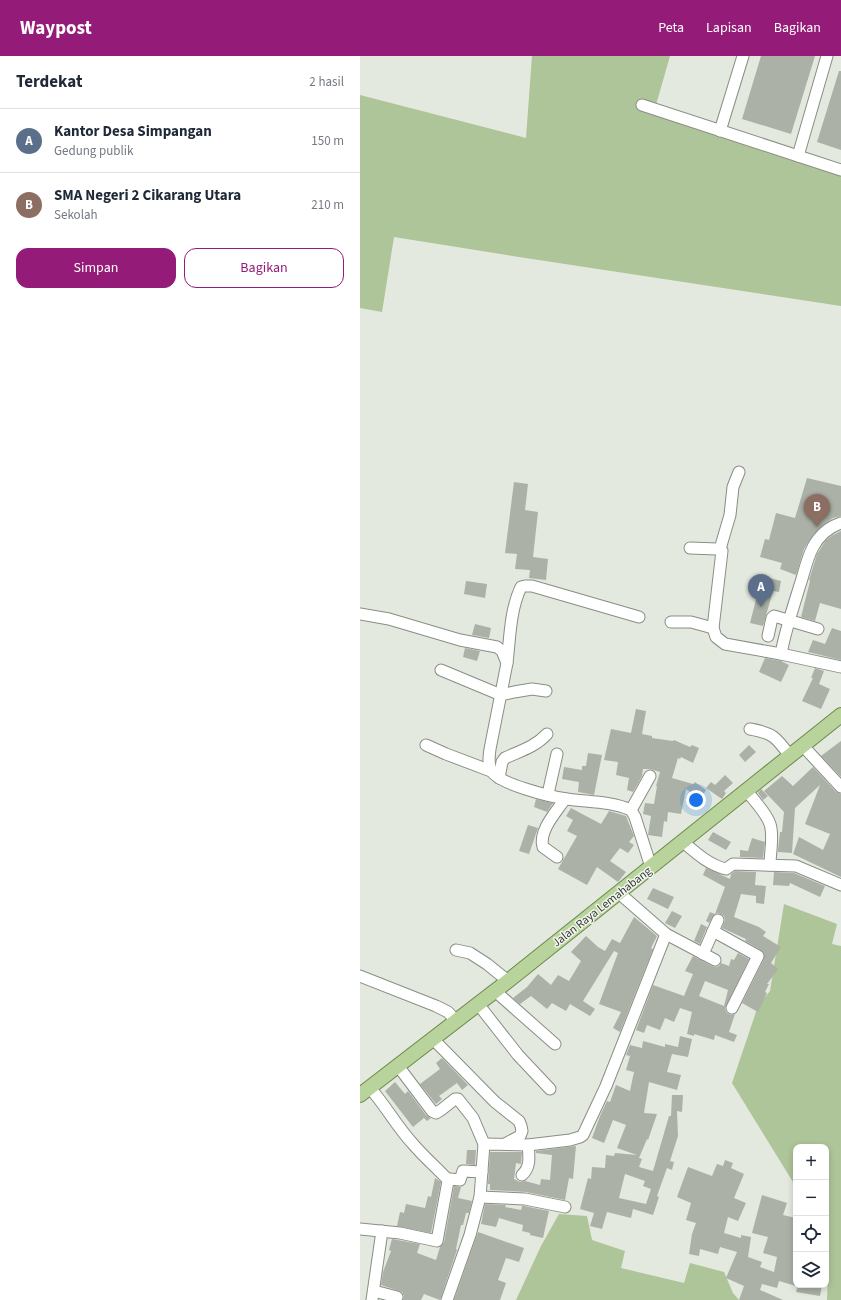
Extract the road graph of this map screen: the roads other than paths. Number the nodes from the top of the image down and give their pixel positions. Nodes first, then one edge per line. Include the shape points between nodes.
1 (744, 56) edge
2 (827, 56) edge
3 (642, 106) dead end
4 (720, 131) junction
5 (798, 156) junction
6 (841, 170) edge
7 (739, 472) dead end
8 (841, 523) edge
9 (690, 548) dead end
10 (721, 551) junction
11 (360, 614) edge
12 (639, 617) dead end
13 (789, 620) junction
14 (671, 622) dead end
15 (713, 628) junction
16 (818, 629) dead end
17 (768, 636) dead end
18 (781, 654) junction
19 (507, 664) junction
20 (841, 668) edge
21 (441, 670) dead end
22 (546, 691) dead end
23 (501, 695) junction
24 (840, 719) edge
25 (750, 729) dead end
26 (547, 734) dead end
27 (426, 745) dead end
28 (803, 746) junction
29 (557, 754) dead end
30 (790, 756) junction
31 (495, 774) junction
32 (650, 776) dead end
33 (841, 787) edge
34 (747, 791) junction
35 (548, 794) junction
36 (565, 799) junction
37 (631, 810) junction
38 (683, 842) junction
39 (557, 857) dead end
40 (770, 865) junction
41 (651, 867) junction
42 (841, 885) edge
43 (619, 893) junction
44 (718, 920) dead end
45 (713, 931) junction
46 (666, 934) junction
47 (456, 950) dead end
48 (703, 954) junction
49 (715, 960) dead end
50 (360, 976) edge
51 (508, 981) junction
52 (495, 991) junction
53 (478, 1004) junction
54 (732, 1008) dead end
55 (456, 1021) junction
56 (433, 1039) junction
57 (554, 1044) dead end
58 (398, 1066) junction
59 (550, 1089) dead end
60 (365, 1091) edge
61 (484, 1144) junction
62 (504, 1145) junction
63 (528, 1145) junction
64 (482, 1172) junction
65 (522, 1175) dead end
66 (448, 1180) junction
67 (480, 1197) junction
68 (565, 1207) dead end
69 (360, 1229) edge
70 (382, 1231) junction
71 (373, 1296) edge
72 (397, 1297) dead end
73 (447, 1300) edge

1 - 4 street
2 - 5 street
3 - 4 street
4 - 5 street
5 - 6 street
7 - 10 street via 733,487 730,515
8 - 13 street via 833,526 819,538 813,548
9 - 10 street
10 - 15 street
11 - 19 street via 497,647 502,650
12 - 19 street via 532,586 521,587 510,632
13 - 16 street
13 - 17 street via 773,616
13 - 18 street
14 - 15 street via 691,622
15 - 18 street via 716,637 725,644
18 - 20 street
19 - 23 street
21 - 23 street
22 - 23 street via 532,689
23 - 31 street via 488,762
24 - 28 main road, Jalan Raya Lemahabang
25 - 30 street via 772,735
26 - 31 street via 529,748 505,758
27 - 31 street
28 - 30 main road, Jalan Raya Lemahabang
28 - 33 street
29 - 35 street
30 - 34 main road, Jalan Raya Lemahabang
31 - 35 street via 526,789
32 - 37 street
34 - 38 main road, Jalan Raya Lemahabang
34 - 40 street via 770,824
35 - 36 street
36 - 37 street via 616,804
36 - 39 street via 548,824 542,840 543,847
37 - 41 street
38 - 40 street via 718,867 726,868 733,864
38 - 41 main road, Jalan Raya Lemahabang
40 - 42 street via 796,866
41 - 43 main road, Jalan Raya Lemahabang
43 - 46 street
43 - 51 main road, Jalan Raya Lemahabang
44 - 45 street
45 - 48 street
45 - 54 street via 758,956
46 - 48 street
46 - 63 street via 606,1086 583,1135 570,1140
47 - 51 street via 470,953
48 - 49 street
50 - 55 street via 436,1006 448,1012
51 - 52 main road, Jalan Raya Lemahabang
52 - 53 main road, Jalan Raya Lemahabang
52 - 57 street
53 - 55 main road, Jalan Raya Lemahabang
53 - 59 street via 518,1055
55 - 56 main road, Jalan Raya Lemahabang
56 - 58 main road, Jalan Raya Lemahabang
56 - 62 street via 495,1102 519,1121 522,1131 520,1136
58 - 60 main road, Jalan Raya Lemahabang
58 - 61 street via 432,1111 436,1113 458,1099 473,1118
60 - 66 street via 381,1101 414,1145
61 - 62 street
61 - 64 street
62 - 63 street
63 - 65 street via 528,1168
64 - 66 street via 463,1171 460,1180
64 - 67 street
66 - 70 street via 437,1241
67 - 68 street via 525,1199
67 - 73 street via 470,1236
69 - 70 street
70 - 71 street
71 - 72 street

